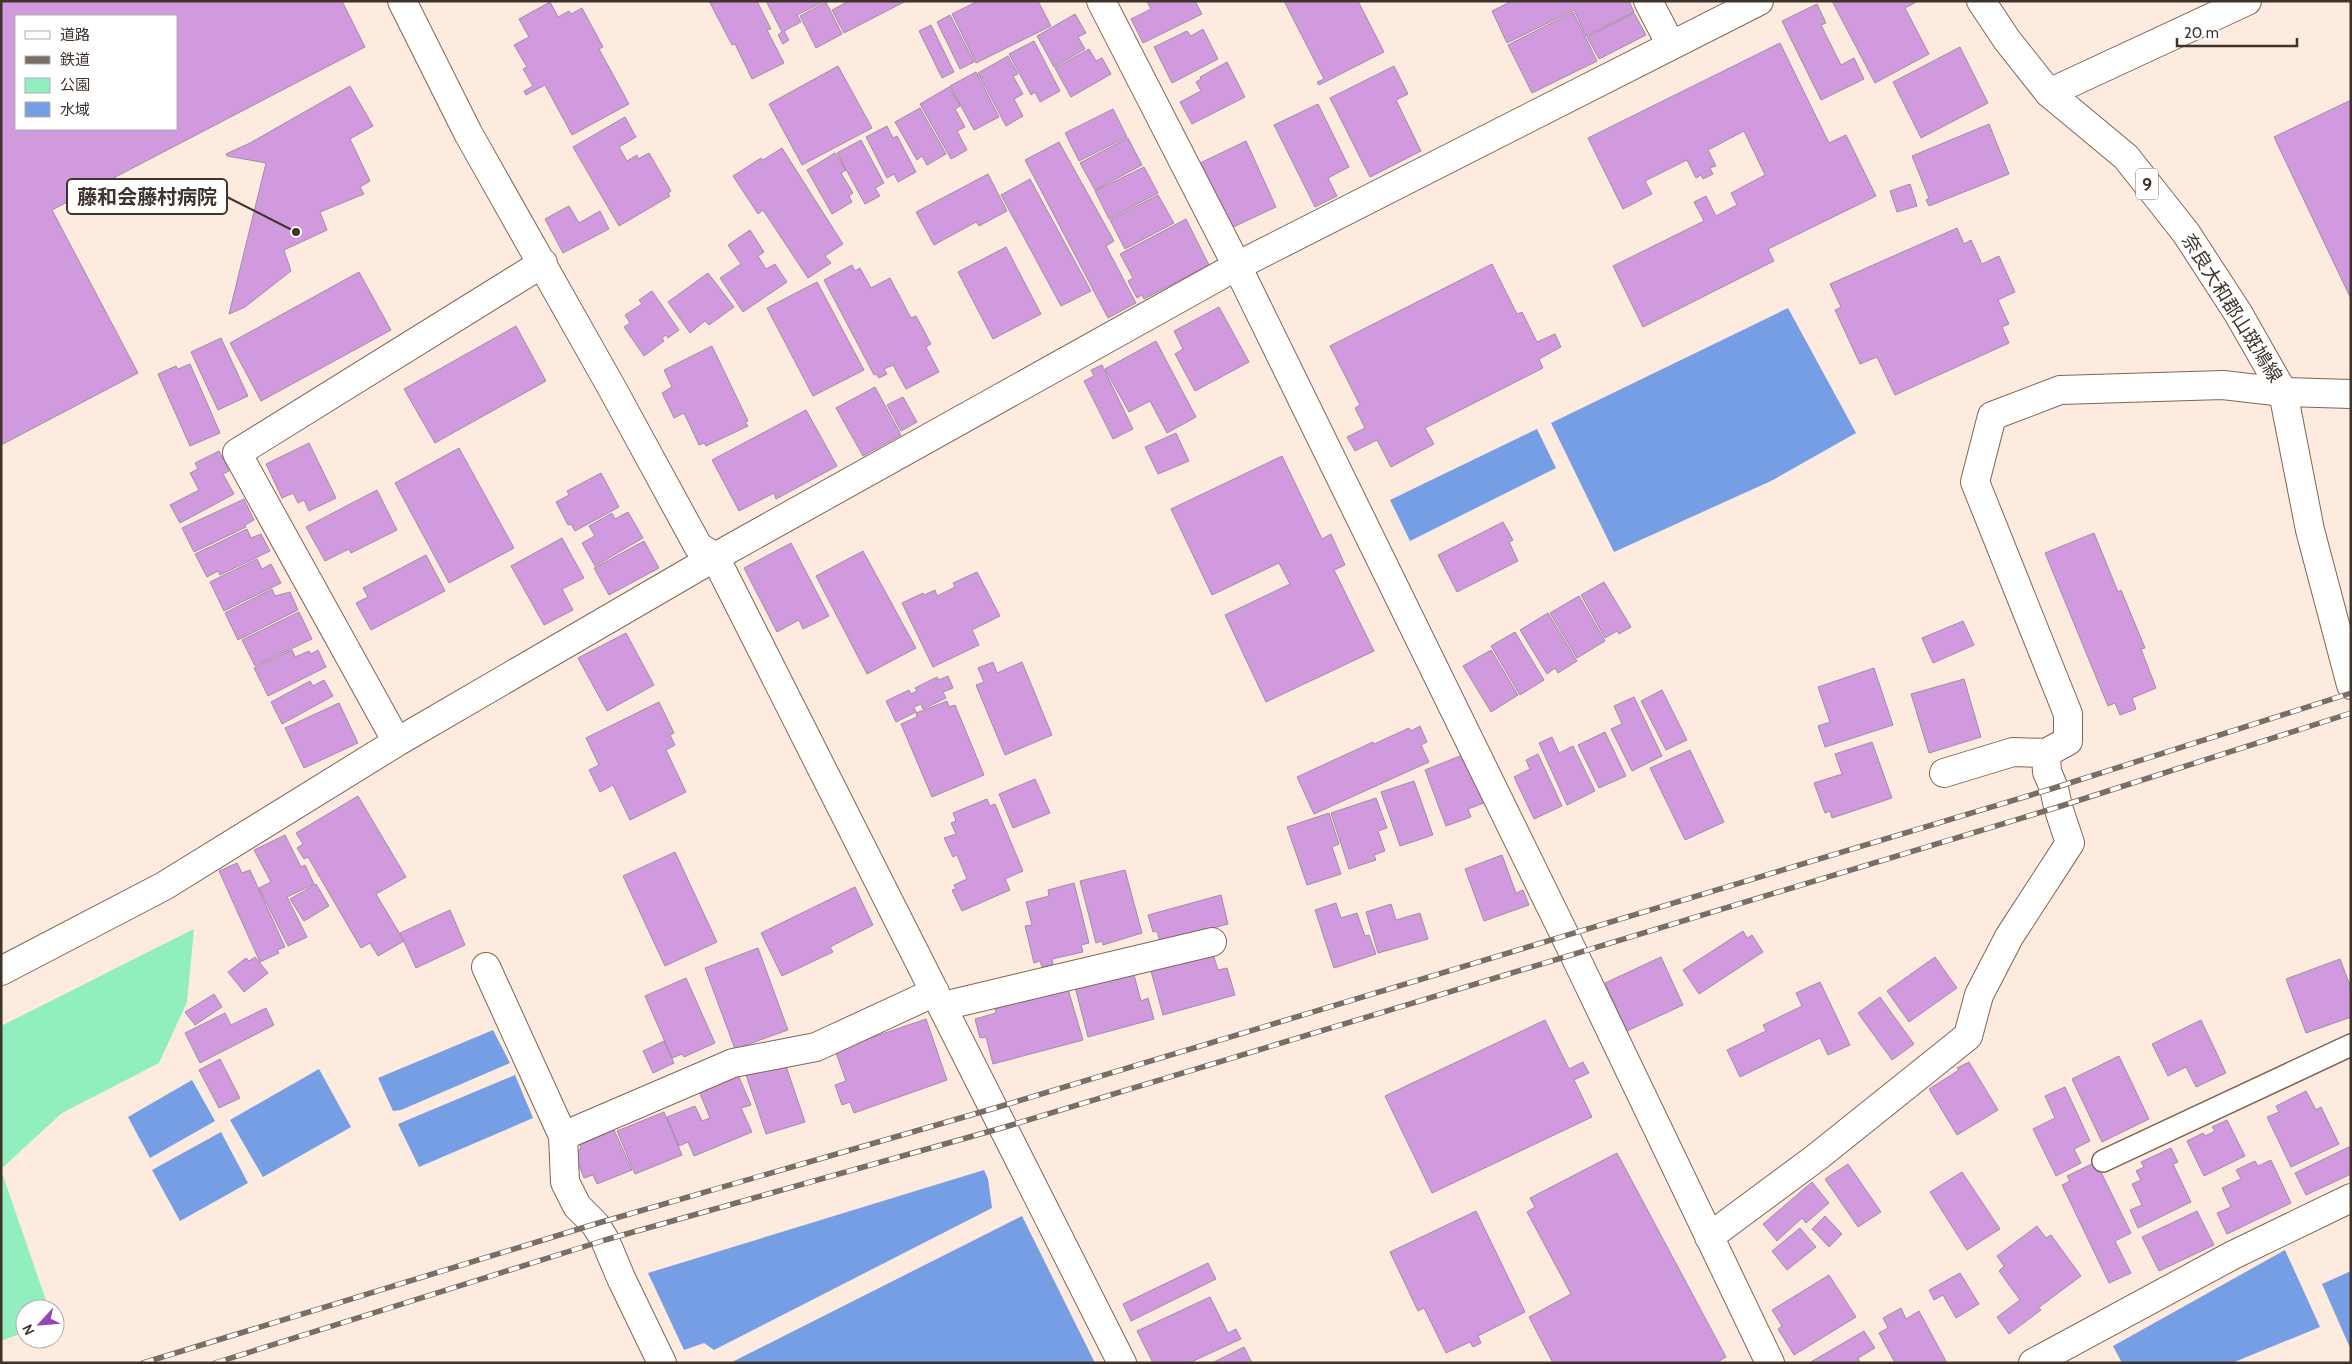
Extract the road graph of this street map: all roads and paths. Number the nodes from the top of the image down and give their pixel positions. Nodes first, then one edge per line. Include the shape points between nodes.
1 (402, 1) edge
2 (1101, 1) edge
3 (1648, 1) edge
4 (1759, 1) edge
5 (1981, 1) edge
6 (2247, 1) edge
7 (1671, 45) junction
8 (2049, 93) junction
9 (543, 263) junction
10 (1237, 266) junction
11 (2283, 392) junction
12 (2351, 394) edge
13 (715, 557) junction
14 (2351, 685) edge
15 (397, 742) junction
16 (2046, 753) junction
17 (1944, 773) dead end
18 (1212, 942) dead end
19 (486, 967) dead end
20 (1, 971) edge
21 (939, 999) junction
22 (2351, 1045) edge
23 (563, 1136) junction
24 (2103, 1161) dead end
25 (2351, 1198) edge
26 (1709, 1237) junction
27 (662, 1363) edge
28 (1122, 1363) edge
29 (1770, 1363) edge
30 (2033, 1363) edge

1 - 9 street via 468,133
2 - 10 street
3 - 7 street
4 - 7 street
5 - 8 street, 奈良大和郡山斑鳩線 / 9
6 - 8 street
7 - 10 street
8 - 11 street, 奈良大和郡山斑鳩線 / 9 via 2126,157 2186,233 2238,313
9 - 13 street via 698,546
9 - 15 street via 237,453
10 - 13 street
10 - 26 street
11 - 12 street
11 - 14 street, 奈良大和郡山斑鳩線 / 9 via 2310,530
11 - 16 street via 2223,385 2060,390 1992,416 1975,482 2068,714 2068,741
13 - 15 street
13 - 21 street
15 - 20 street via 164,886
16 - 17 street via 2013,752
16 - 26 street via 2046,772 2070,843 2009,937 1979,995 1968,1036 1817,1157
18 - 21 street
19 - 23 street
21 - 23 street via 816,1047 733,1063
21 - 28 street
22 - 24 lane
23 - 27 street via 565,1182 577,1206 605,1240
25 - 30 street via 2233,1255
26 - 29 street

